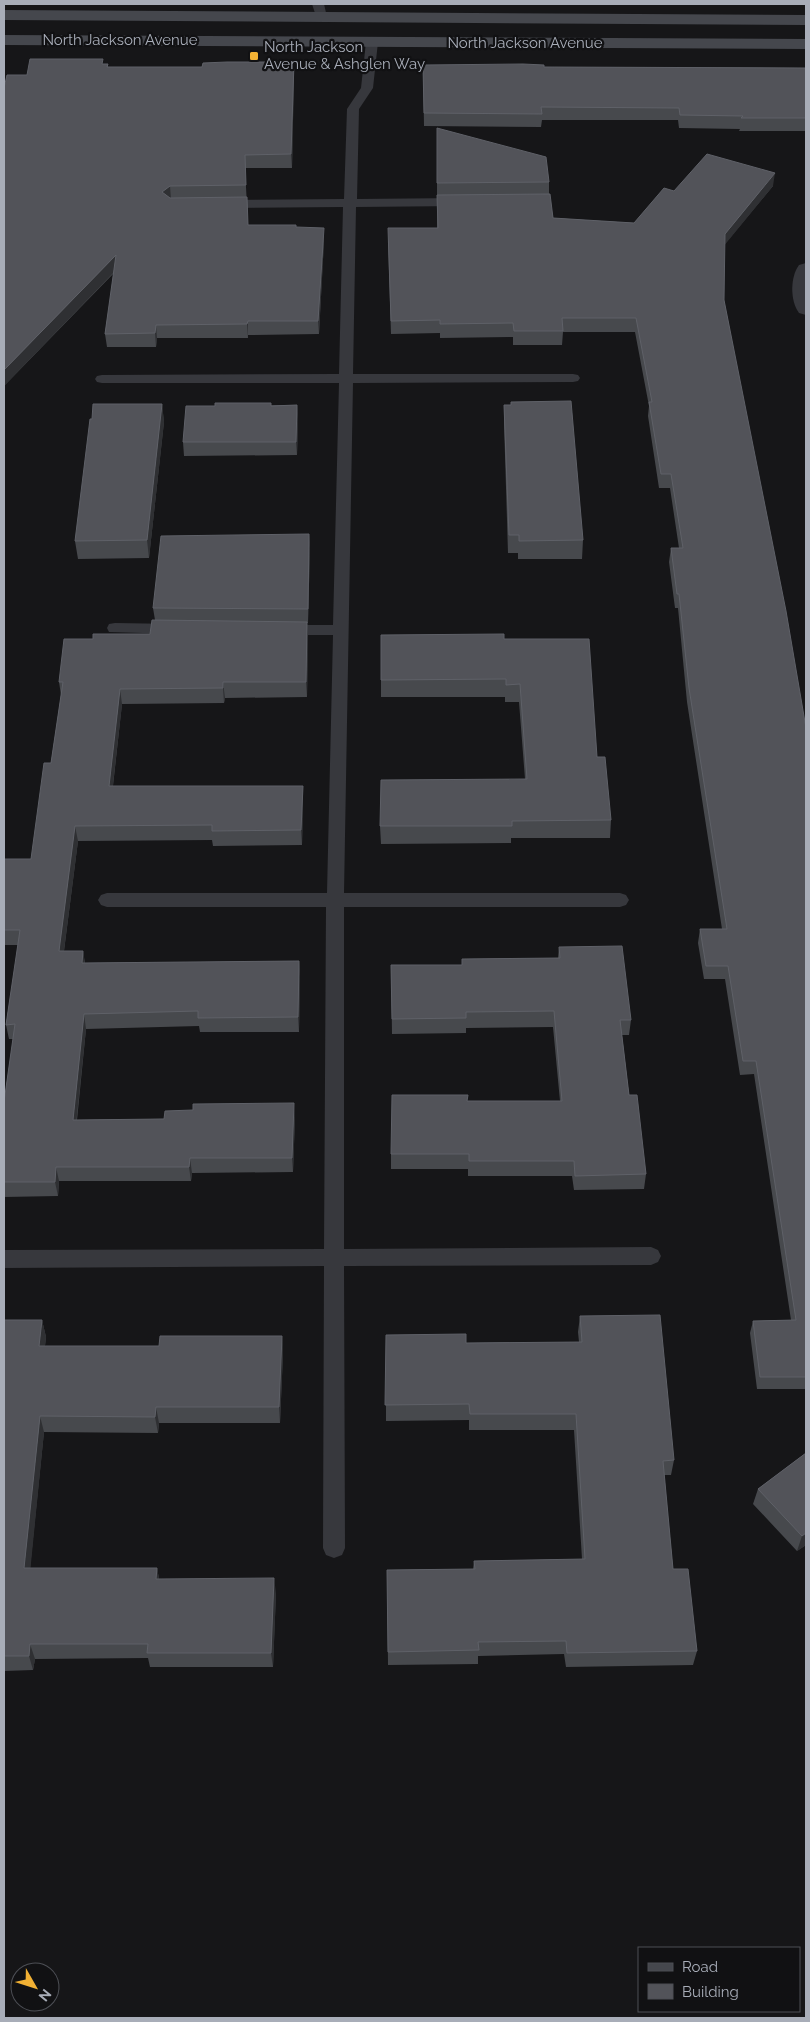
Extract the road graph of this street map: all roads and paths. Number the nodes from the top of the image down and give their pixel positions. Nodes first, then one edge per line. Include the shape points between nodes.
1 (320, 11) edge
2 (4, 15) edge
3 (806, 20) edge
4 (4, 40) edge
5 (319, 42) junction
6 (372, 42) junction
7 (806, 44) edge
8 (475, 202) edge
9 (350, 203) junction
10 (211, 204) edge
11 (806, 269) edge
12 (806, 309) edge
13 (346, 378) junction
14 (573, 378) dead end
15 (102, 379) dead end
16 (115, 628) dead end
17 (194, 629) edge
18 (272, 630) edge
19 (340, 630) junction
20 (106, 900) dead end
21 (335, 900) junction
22 (620, 900) dead end
23 (651, 1256) dead end
24 (334, 1257) junction
25 (4, 1259) edge
26 (334, 1548) dead end

1 - 2 main road, North Jackson Avenue
1 - 3 main road, North Jackson Avenue
1 - 5 main road
4 - 5 main road, North Jackson Avenue
5 - 6 main road, North Jackson Avenue
6 - 7 main road, North Jackson Avenue
6 - 9 lane via 367,88 353,109
8 - 9 lane
9 - 10 lane
9 - 13 lane
11 - 12 street via 802,287
13 - 14 lane
13 - 15 lane
13 - 19 lane
16 - 17 lane
18 - 19 lane
19 - 21 lane
20 - 21 lane
21 - 22 lane
21 - 24 lane
23 - 24 lane
24 - 25 lane
24 - 26 lane

